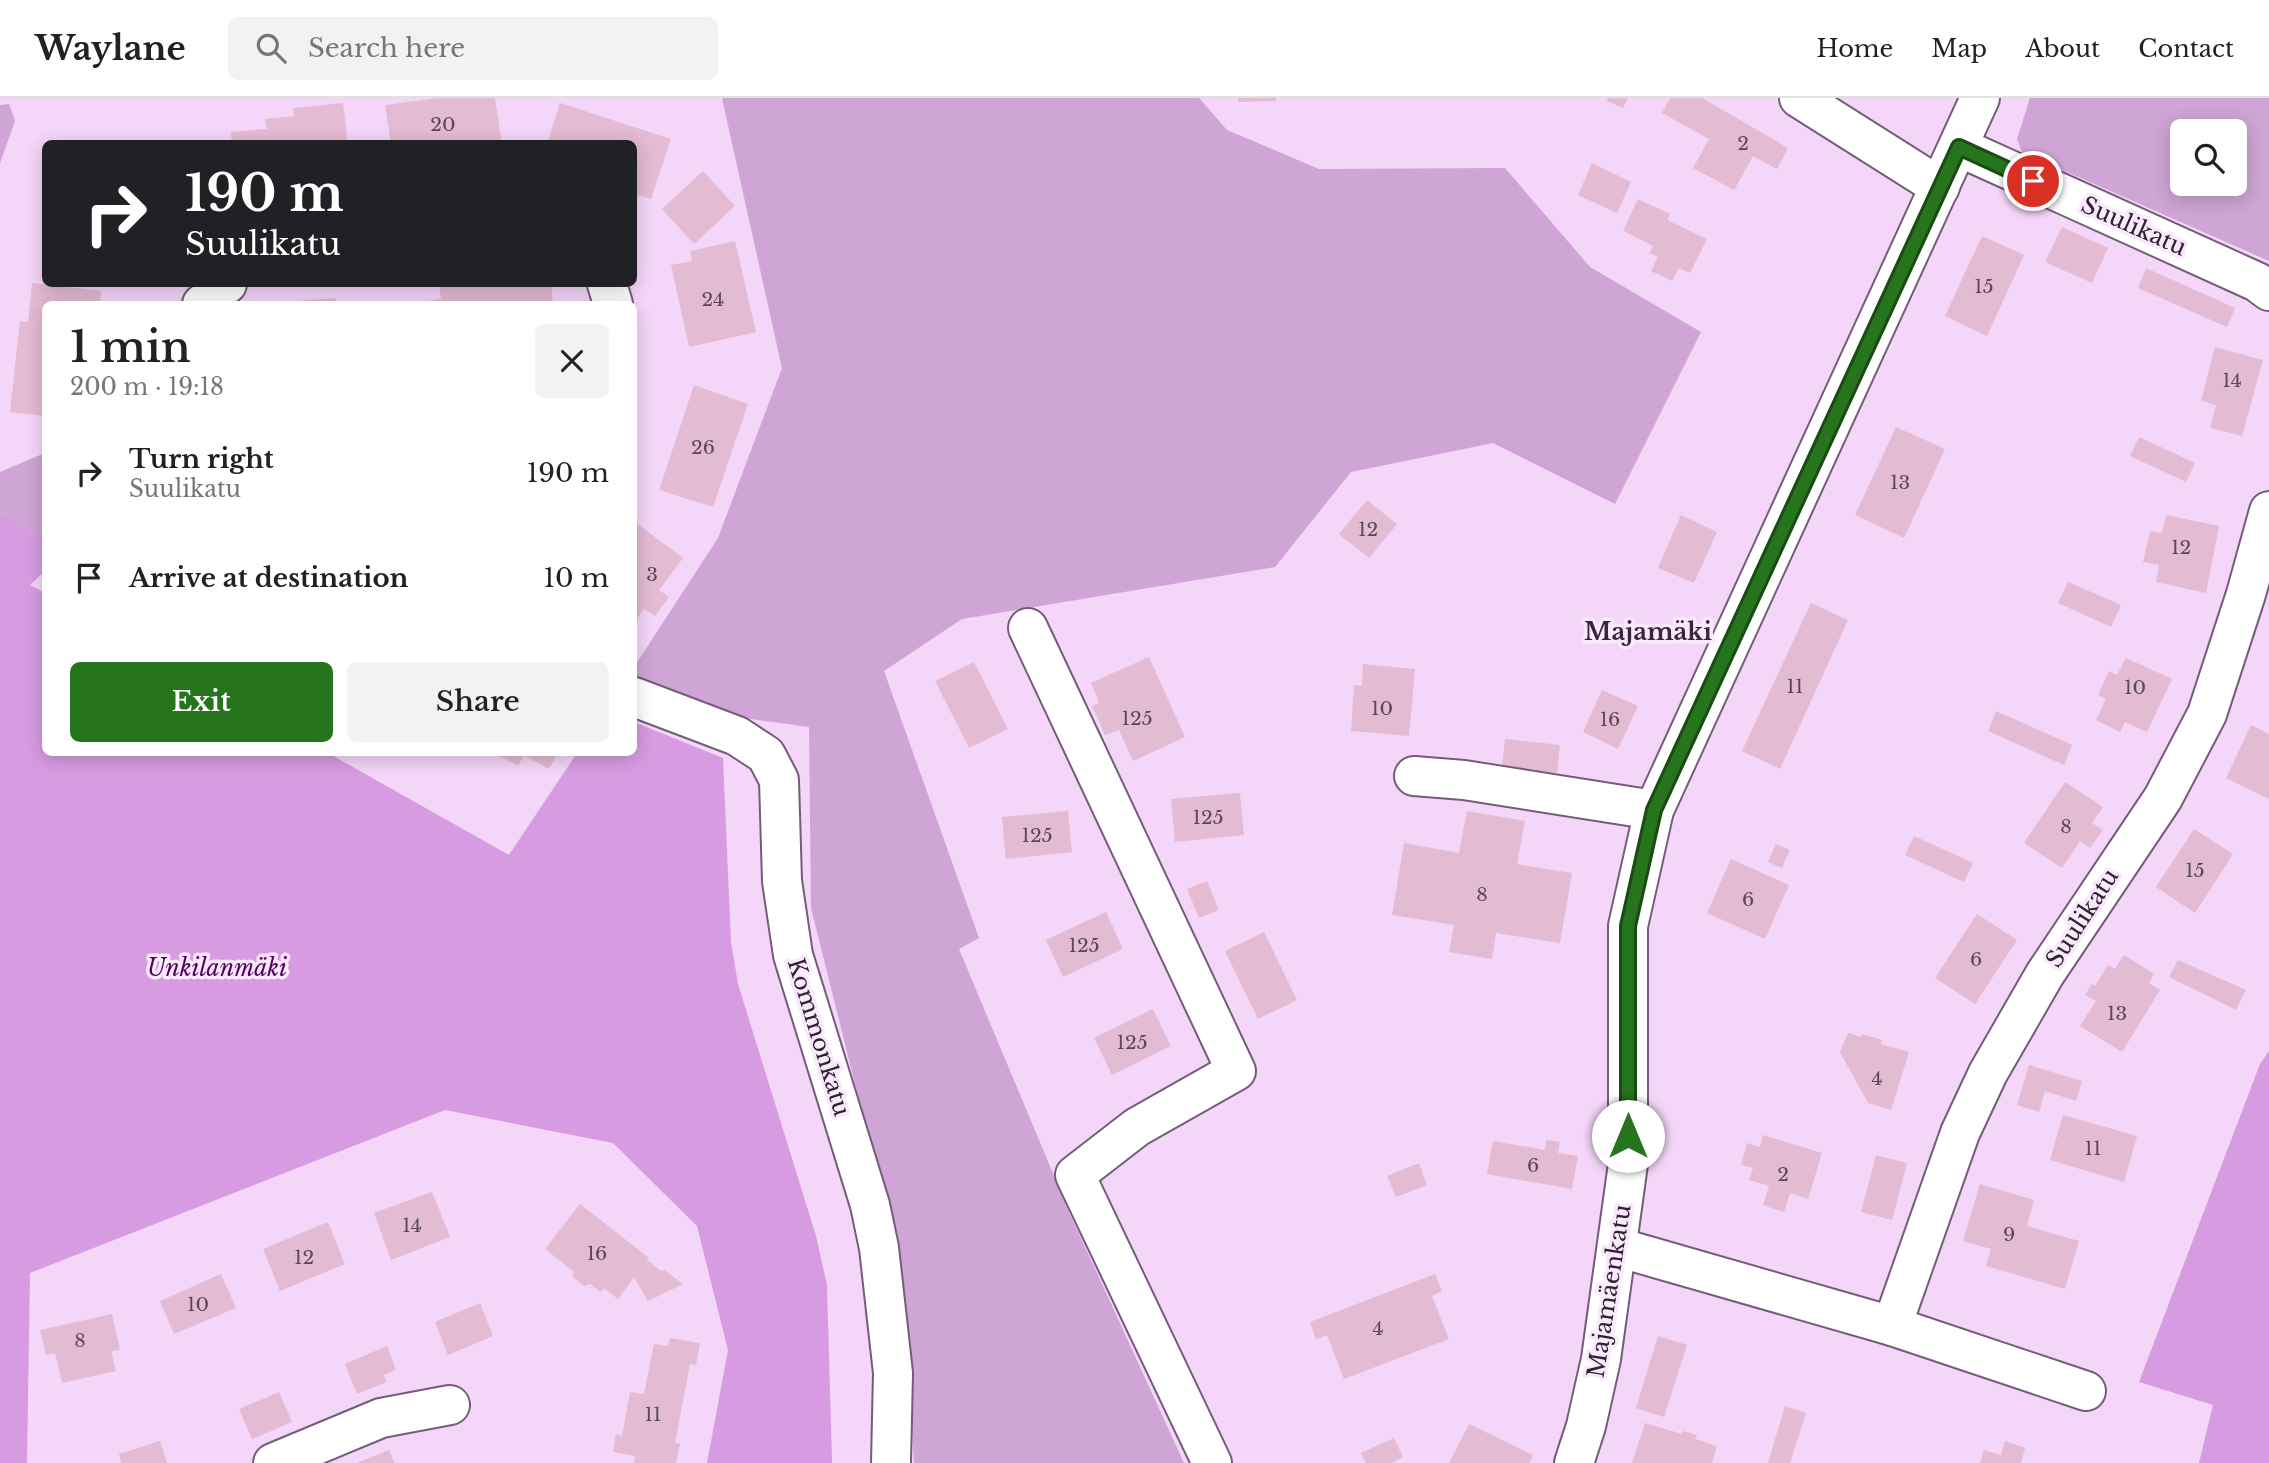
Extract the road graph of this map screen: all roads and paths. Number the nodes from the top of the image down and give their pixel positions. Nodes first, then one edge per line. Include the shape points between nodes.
1 (1799, 98) edge
2 (1980, 98) edge
3 (1959, 147) junction
4 (1940, 187) junction
5 (223, 287) edge
6 (2269, 291) edge
7 (206, 301) edge
8 (2269, 511) edge
9 (1028, 628) dead end
10 (637, 698) edge
11 (1414, 776) dead end
12 (1654, 810) junction
13 (1617, 1247) junction
14 (1892, 1326) junction
15 (2086, 1391) dead end
16 (450, 1405) dead end
17 (273, 1463) edge
18 (891, 1463) edge
19 (1212, 1463) edge
20 (1574, 1463) edge

1 - 4 street
2 - 3 street, Majamäenkatu
3 - 4 street, Majamäenkatu
3 - 6 street, Suulikatu
4 - 12 street, Majamäenkatu
5 - 7 street
8 - 14 street, Suulikatu via 2207,714 2163,798 2045,974 1989,1073 1960,1133
9 - 19 street via 1236,1071 1137,1127 1075,1175
10 - 18 street, Kommonkatu via 737,736 766,755 779,780 782,881 793,956 870,1205 879,1248 893,1373
11 - 12 street via 1464,779
12 - 13 street, Majamäenkatu via 1628,926 1628,1164
13 - 14 street
13 - 20 street, Majamäenkatu via 1601,1359
14 - 15 street
16 - 17 street via 381,1418

